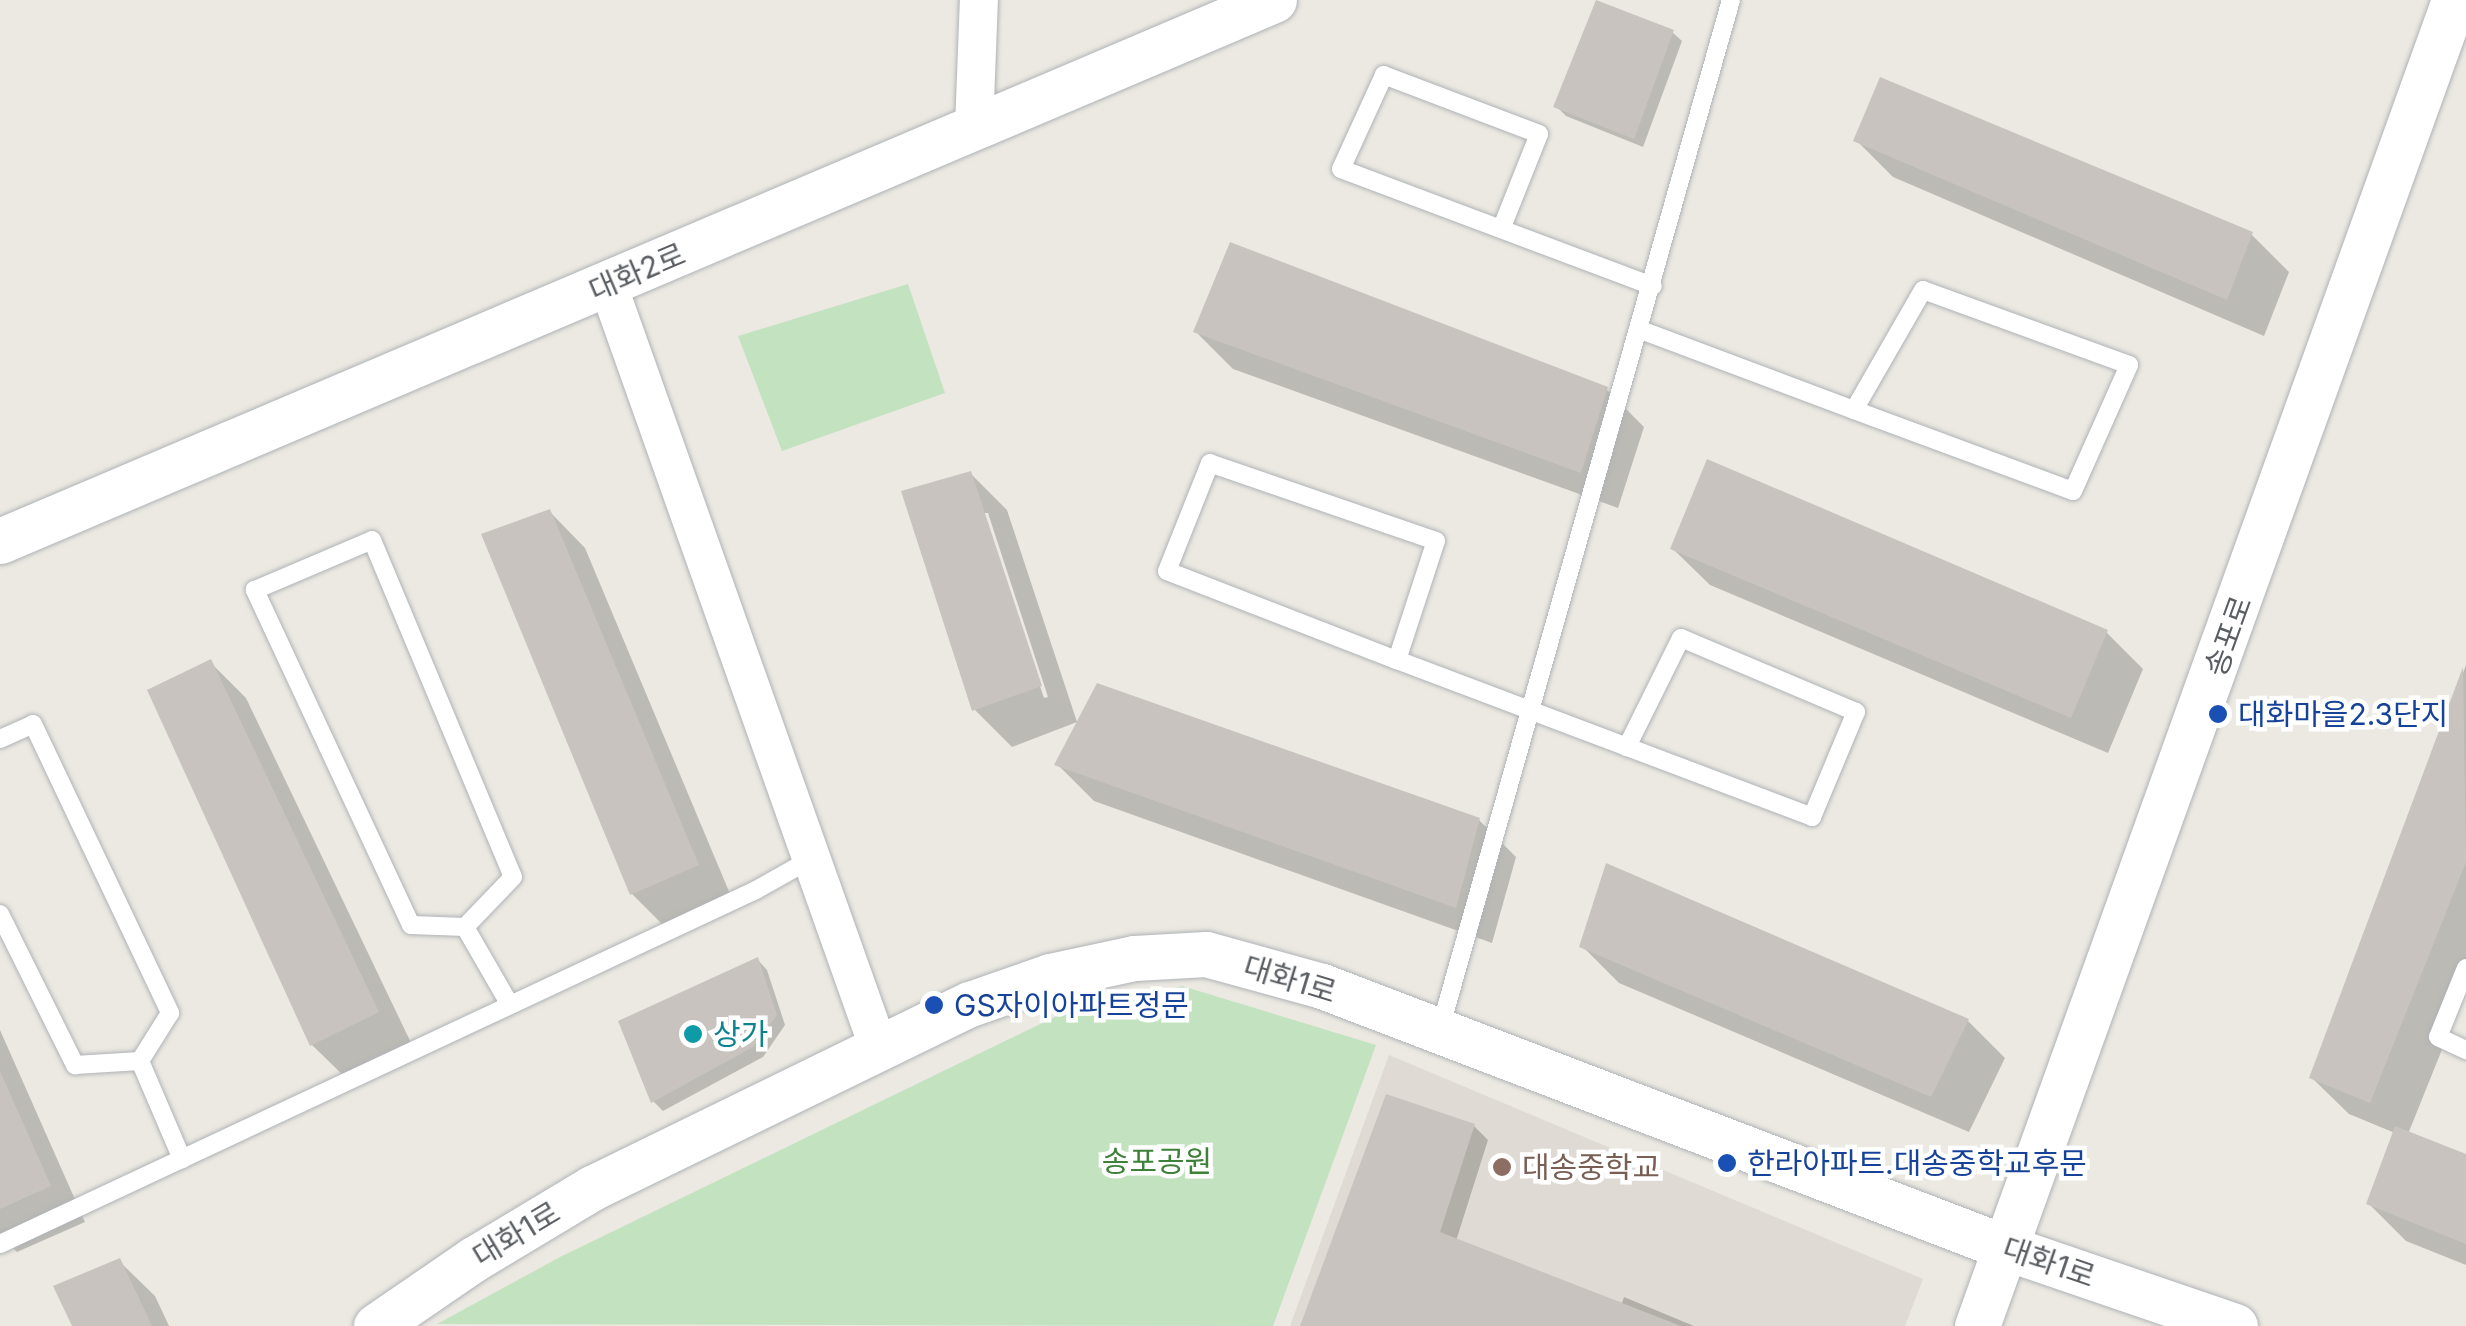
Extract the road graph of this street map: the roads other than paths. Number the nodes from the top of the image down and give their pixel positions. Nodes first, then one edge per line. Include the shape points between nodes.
1 (979, 0) edge
2 (1274, 0) edge
3 (1731, 0) edge
4 (2454, 0) edge
5 (974, 128) junction
6 (1502, 227) junction
7 (608, 285) junction
8 (1653, 286) junction
9 (1641, 330) junction
10 (1854, 410) junction
11 (0, 541) edge
12 (1397, 660) junction
13 (1532, 712) junction
14 (0, 739) edge
15 (1627, 747) junction
16 (811, 859) junction
17 (0, 914) edge
18 (465, 927) junction
19 (2466, 970) edge
20 (510, 1005) junction
21 (1440, 1032) junction
22 (878, 1046) junction
23 (2466, 1050) edge
24 (140, 1061) junction
25 (182, 1159) junction
26 (0, 1244) edge
27 (2006, 1248) junction
28 (377, 1326) edge
29 (1978, 1326) edge
30 (2235, 1326) edge

1 - 5 street
2 - 5 street, 대화2로
3 - 8 lane
4 - 27 street, 송포로
5 - 7 street, 대화2로
6 - 6 lane via 1341,169 1384,75 1539,134
6 - 8 lane
7 - 11 street, 대화2로
7 - 16 street
8 - 9 lane
9 - 10 lane
9 - 13 lane
10 - 10 lane via 1922,290 2128,364 2072,491
12 - 12 lane via 1168,571 1210,463 1436,541
12 - 13 lane
13 - 15 lane
13 - 21 lane
14 - 24 lane via 33,724 170,1014
15 - 15 lane via 1812,818 1856,712 1681,638
16 - 20 lane
16 - 22 street
17 - 24 lane via 74,1064
18 - 18 lane via 513,877 372,540 255,590 411,925
18 - 20 lane
19 - 23 lane via 2438,1037
20 - 25 lane
21 - 22 street, 대화1로 via 1322,986 1206,954 1134,958 1050,976
21 - 27 street, 대화1로
22 - 28 street, 대화1로 via 592,1188
24 - 25 lane
25 - 26 lane
27 - 29 street, 송포로
27 - 30 street, 대화1로

